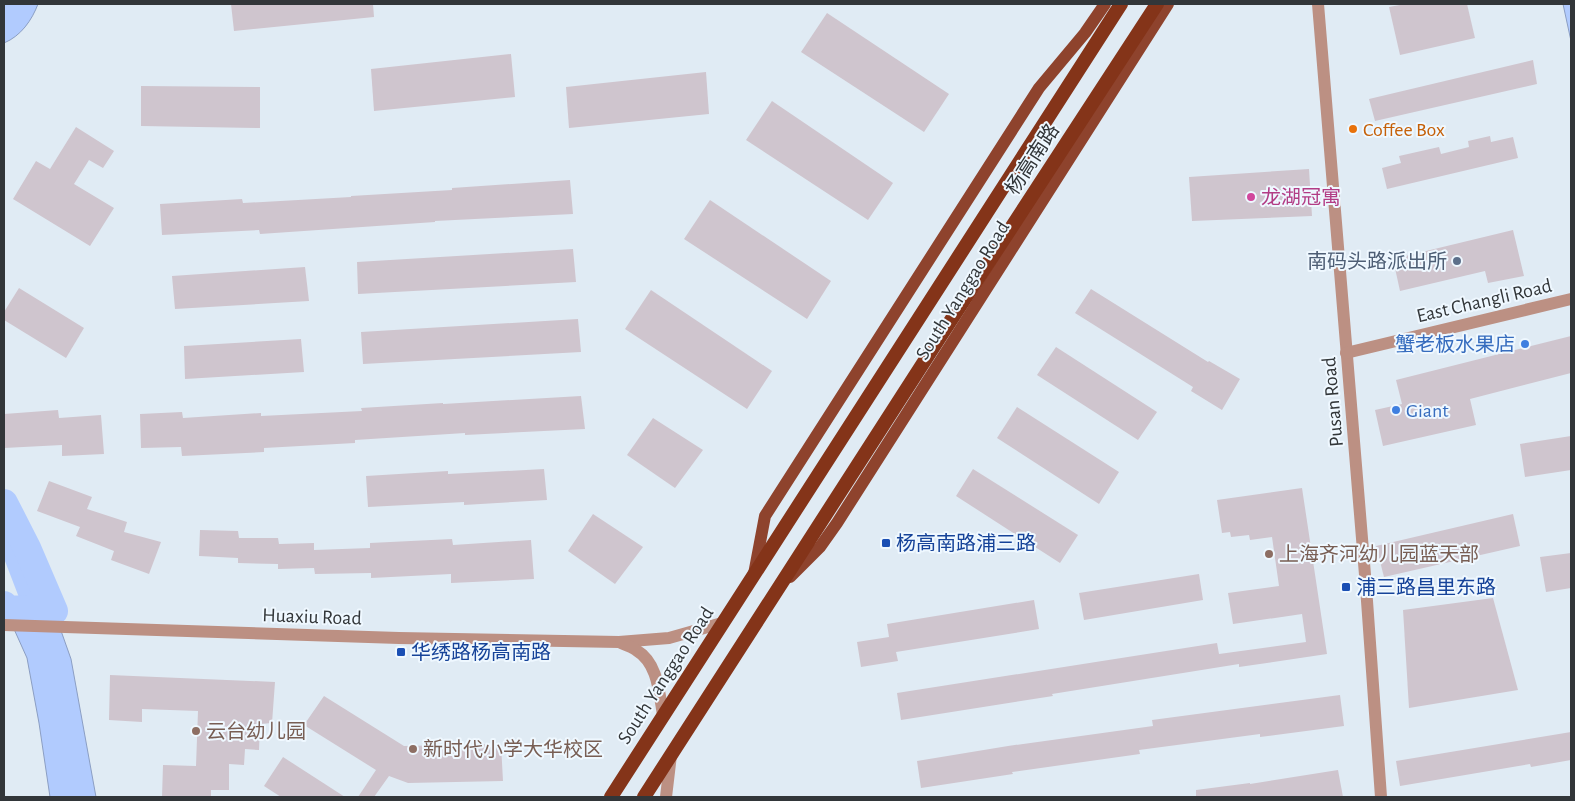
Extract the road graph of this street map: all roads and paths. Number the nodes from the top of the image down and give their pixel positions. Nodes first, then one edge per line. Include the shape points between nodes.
1 (1106, 4) edge
2 (1121, 4) edge
3 (1157, 4) edge
4 (1168, 4) edge
5 (1318, 4) edge
6 (1571, 299) edge
7 (916, 322) joint
8 (940, 337) joint
9 (1346, 353) junction
10 (754, 574) junction
11 (779, 588) junction
12 (722, 622) junction
13 (4, 626) edge
14 (619, 642) junction
15 (663, 715) junction
16 (671, 754) junction
17 (611, 797) edge
18 (644, 797) edge
19 (666, 797) edge
20 (1381, 797) edge

1 - 10 main road, South Yanggao Road via 1040,88 765,516
2 - 7 highway, 杨高南路
3 - 8 highway, 杨高南路
4 - 11 main road, South Yanggao Road via 837,523 820,548
5 - 9 street, Pusan Road
6 - 9 street, East Changli Road
7 - 10 highway, South Yanggao Road
8 - 11 highway, South Yanggao Road
9 - 20 street, Pusan Road
10 - 12 highway, South Yanggao Road
11 - 16 highway, South Yanggao Road
12 - 14 street, Huaxiu Road via 669,638
12 - 15 highway, South Yanggao Road
13 - 14 street, Huaxiu Road
14 - 15 street, Huaxiu Road via 637,650 648,661 657,676
15 - 17 highway, South Yanggao Road
16 - 18 highway, South Yanggao Road
16 - 19 street

